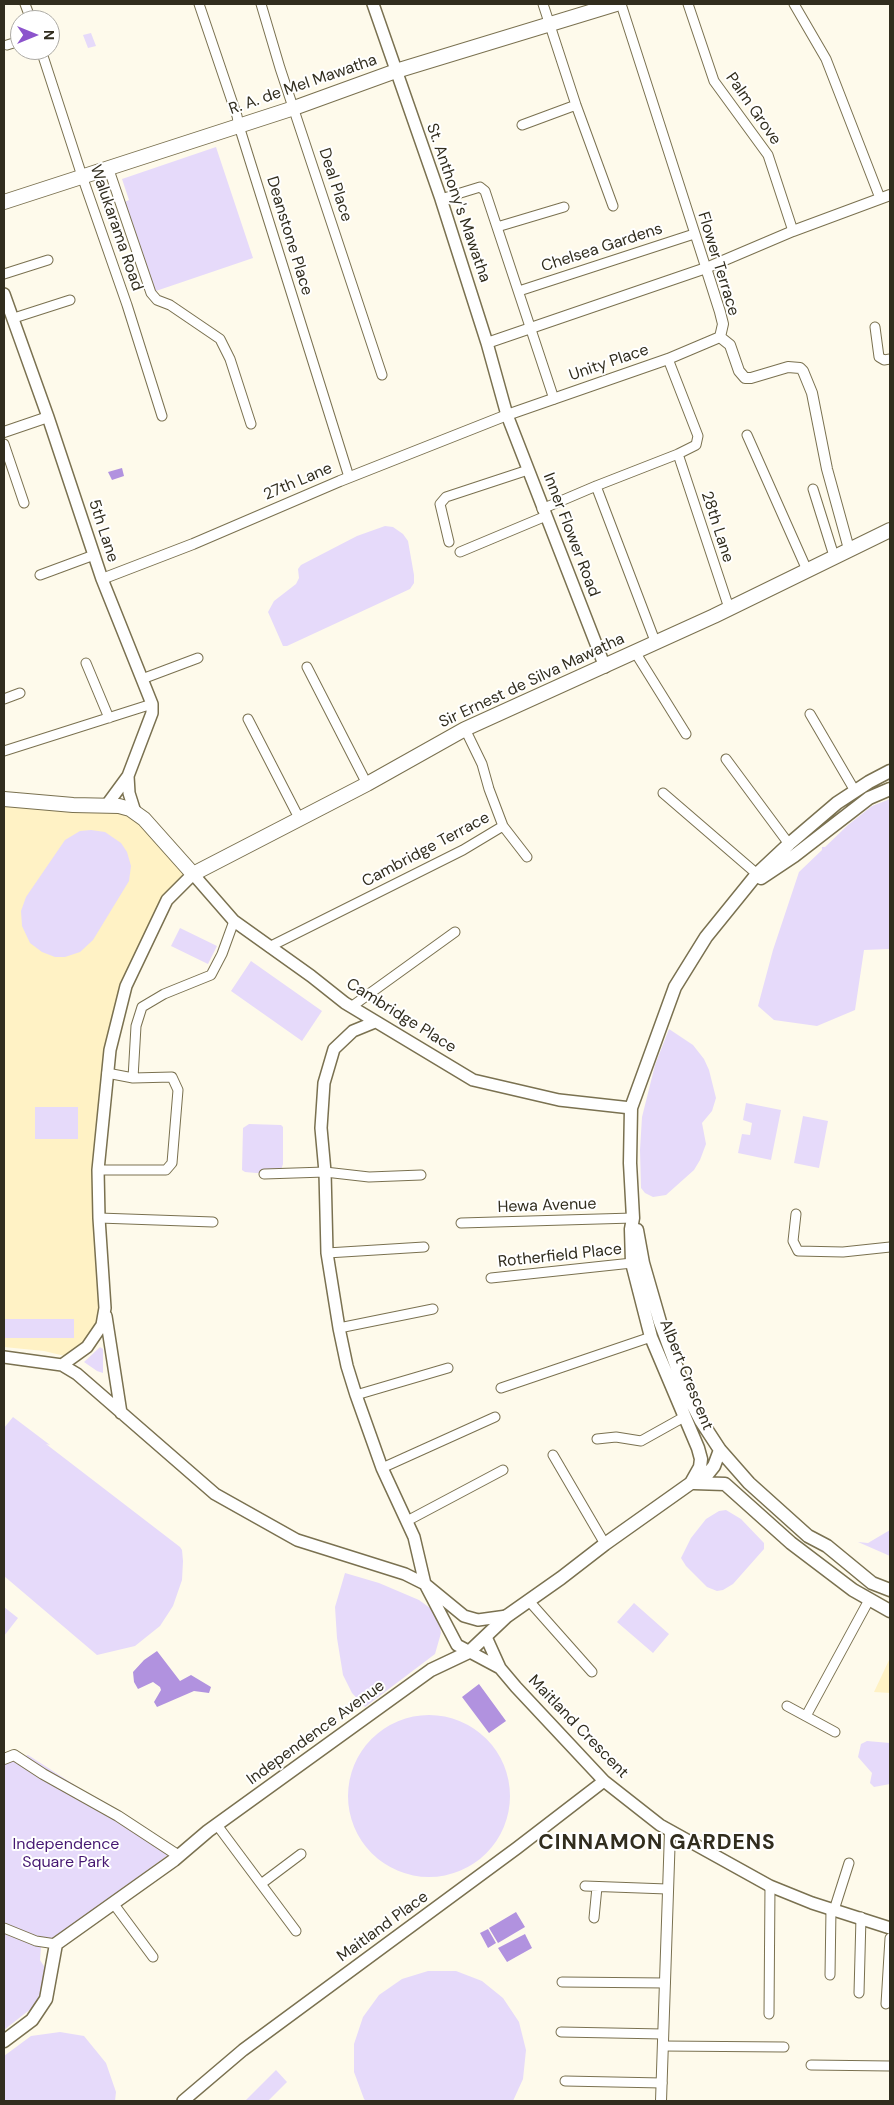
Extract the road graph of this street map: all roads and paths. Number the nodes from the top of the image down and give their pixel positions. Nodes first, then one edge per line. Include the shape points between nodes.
1 (199, 4) edge
2 (261, 4) edge
3 (373, 4) edge
4 (543, 4) edge
5 (616, 4) edge
6 (621, 4) edge
7 (688, 4) edge
8 (794, 4) edge
9 (551, 24) junction
10 (10, 44) edge
11 (7, 45) dead end
12 (44, 60) edge
13 (396, 71) junction
14 (576, 105) junction
15 (294, 108) junction
16 (522, 124) dead end
17 (239, 126) junction
18 (108, 167) junction
19 (82, 176) junction
20 (885, 197) edge
21 (442, 199) junction
22 (4, 202) edge
23 (613, 206) dead end
24 (564, 207) dead end
25 (497, 227) junction
26 (793, 231) junction
27 (694, 234) junction
28 (48, 260) dead end
29 (706, 268) junction
30 (4, 274) edge
31 (518, 290) junction
32 (4, 294) edge
33 (70, 300) dead end
34 (14, 318) junction
35 (875, 327) dead end
36 (530, 328) junction
37 (720, 337) junction
38 (488, 343) junction
39 (668, 359) junction
40 (890, 359) edge
41 (382, 375) dead end
42 (554, 399) junction
43 (507, 415) junction
44 (162, 416) dead end
45 (48, 417) junction
46 (251, 424) dead end
47 (4, 432) edge
48 (747, 435) dead end
49 (4, 444) edge
50 (678, 454) junction
51 (528, 470) junction
52 (349, 477) junction
53 (596, 486) junction
54 (813, 489) dead end
55 (24, 503) dead end
56 (544, 513) junction
57 (890, 530) edge
58 (449, 542) dead end
59 (849, 549) junction
60 (460, 552) dead end
61 (94, 555) junction
62 (834, 556) junction
63 (807, 570) junction
64 (40, 575) dead end
65 (102, 579) junction
66 (729, 608) junction
67 (655, 642) junction
68 (635, 652) junction
69 (198, 658) dead end
70 (86, 663) dead end
71 (307, 667) dead end
72 (605, 667) junction
73 (142, 679) junction
74 (20, 693) dead end
75 (4, 699) edge
76 (152, 704) junction
77 (810, 714) dead end
78 (109, 718) junction
79 (248, 719) dead end
80 (465, 729) junction
81 (686, 734) dead end
82 (4, 751) edge
83 (726, 759) dead end
84 (890, 771) edge
85 (128, 776) junction
86 (367, 784) junction
87 (890, 789) edge
88 (855, 791) junction
89 (663, 793) dead end
90 (4, 798) edge
91 (106, 806) junction
92 (135, 812) junction
93 (299, 818) junction
94 (503, 826) junction
95 (789, 844) junction
96 (527, 857) dead end
97 (192, 874) junction
98 (757, 874) junction
99 (744, 888) junction
100 (234, 921) junction
101 (455, 932) dead end
102 (269, 947) junction
103 (351, 1007) junction
104 (375, 1022) junction
105 (107, 1073) junction
106 (133, 1078) junction
107 (631, 1108) junction
108 (98, 1170) junction
109 (325, 1172) junction
110 (264, 1174) dead end
111 (421, 1175) dead end
112 (796, 1214) dead end
113 (99, 1218) junction
114 (633, 1218) junction
115 (213, 1222) dead end
116 (461, 1223) dead end
117 (424, 1247) dead end
118 (890, 1247) edge
119 (327, 1253) junction
120 (632, 1263) junction
121 (491, 1278) dead end
122 (105, 1308) junction
123 (432, 1309) dead end
124 (339, 1328) junction
125 (650, 1337) junction
126 (658, 1354) junction
127 (4, 1357) edge
128 (675, 1362) junction
129 (62, 1365) junction
130 (448, 1368) dead end
131 (501, 1388) dead end
132 (356, 1395) junction
133 (121, 1414) junction
134 (495, 1416) dead end
135 (684, 1418) junction
136 (597, 1439) dead end
137 (720, 1450) junction
138 (553, 1455) dead end
139 (382, 1468) junction
140 (503, 1470) dead end
141 (740, 1472) junction
142 (692, 1483) junction
143 (725, 1484) junction
144 (407, 1521) junction
145 (605, 1544) junction
146 (425, 1584) junction
147 (890, 1590) edge
148 (869, 1600) junction
149 (528, 1601) junction
150 (890, 1612) edge
151 (507, 1616) junction
152 (486, 1637) junction
153 (469, 1652) junction
154 (500, 1668) junction
155 (592, 1672) dead end
156 (787, 1706) dead end
157 (806, 1716) junction
158 (835, 1732) dead end
159 (4, 1759) edge
160 (604, 1780) junction
161 (217, 1825) junction
162 (670, 1832) junction
163 (301, 1854) dead end
164 (179, 1856) junction
165 (850, 1863) dead end
166 (261, 1884) junction
167 (585, 1886) dead end
168 (770, 1886) junction
169 (597, 1887) junction
170 (667, 1889) junction
171 (114, 1903) junction
172 (832, 1909) junction
173 (861, 1917) junction
174 (594, 1918) dead end
175 (890, 1927) edge
176 (4, 1928) edge
177 (296, 1930) dead end
178 (890, 1938) edge
179 (56, 1944) junction
180 (154, 1957) dead end
181 (830, 1976) dead end
182 (562, 1982) dead end
183 (665, 1983) junction
184 (859, 1993) dead end
185 (886, 2004) dead end
186 (769, 2014) dead end
187 (561, 2032) dead end
188 (663, 2034) junction
189 (4, 2041) edge
190 (663, 2046) junction
191 (784, 2047) dead end
192 (811, 2065) dead end
193 (890, 2066) edge
194 (565, 2080) dead end
195 (662, 2084) junction
196 (183, 2101) edge
197 (661, 2101) edge

1 - 17 street, Deanstone Place
2 - 15 street, Deal Place
3 - 13 main road, St. Anthony's Mawatha
4 - 9 street
5 - 9 highway, R. A. de Mel Mawatha
6 - 27 street, Flower Terrace
7 - 26 street, Palm Grove via 714,80 768,155
8 - 20 street via 826,59
9 - 13 highway, R. A. de Mel Mawatha
9 - 14 street
10 - 11 street
12 - 19 street, Walukarama Road
13 - 15 highway, R. A. de Mel Mawatha
13 - 21 main road, St. Anthony's Mawatha
14 - 16 street
14 - 23 street
15 - 17 highway, R. A. de Mel Mawatha
15 - 41 street, Deal Place
17 - 18 highway, R. A. de Mel Mawatha
17 - 52 street, Deanstone Place
18 - 19 highway, R. A. de Mel Mawatha
18 - 46 street via 151,294 220,339 230,359
19 - 22 highway, R. A. de Mel Mawatha
19 - 44 street, Walukarama Road
20 - 26 street
21 - 25 street via 480,187
21 - 38 main road, St. Anthony's Mawatha
24 - 25 street
25 - 31 street
26 - 29 street
27 - 29 street, Flower Terrace
27 - 31 street, Chelsea Gardens
28 - 30 street
29 - 36 street
29 - 37 street, Flower Terrace via 720,312
31 - 36 street
32 - 34 main road, 5th Lane
33 - 34 street
34 - 45 main road, 5th Lane
35 - 40 street via 879,357
36 - 38 street
36 - 42 street
37 - 39 street, Unity Place
37 - 59 street, Flower Terrace via 730,345 739,371 745,378 788,367 804,371
38 - 43 main road, St. Anthony's Mawatha
39 - 42 street, Unity Place
39 - 50 street via 698,436 696,444
42 - 43 street, Unity Place
43 - 51 main road, Inner Flower Road
43 - 52 street, 27th Lane
45 - 47 street
45 - 61 main road, 5th Lane
48 - 63 street
49 - 55 street
50 - 53 street
50 - 66 street, 28th Lane
51 - 56 main road, Inner Flower Road
51 - 58 street via 446,497 440,504
52 - 65 street, 27th Lane via 194,544
53 - 56 street
53 - 67 street
54 - 62 street
56 - 60 street
56 - 72 main road, Inner Flower Road
57 - 59 highway, Sir Ernest de Silva Mawatha
59 - 62 highway, Sir Ernest de Silva Mawatha
61 - 64 street
61 - 65 main road, 5th Lane
62 - 63 highway, Sir Ernest de Silva Mawatha
63 - 66 highway, Sir Ernest de Silva Mawatha
65 - 73 main road, 5th Lane
66 - 67 highway, Sir Ernest de Silva Mawatha
67 - 68 highway, Sir Ernest de Silva Mawatha
68 - 72 highway, Sir Ernest de Silva Mawatha
68 - 81 street
69 - 73 street
70 - 78 street
71 - 86 street
72 - 80 highway, Sir Ernest de Silva Mawatha
73 - 76 main road, 5th Lane
74 - 75 street
76 - 78 street
76 - 85 main road via 152,713
77 - 88 street
78 - 82 street
79 - 93 street
80 - 86 highway, Sir Ernest de Silva Mawatha
80 - 94 street, Cambridge Terrace via 482,764
83 - 95 street
84 - 88 main road
85 - 91 main road
85 - 92 main road
86 - 93 highway, Sir Ernest de Silva Mawatha
87 - 99 main road via 869,798 794,856
88 - 95 main road
89 - 98 street
90 - 91 highway
91 - 92 highway via 119,806
92 - 97 highway
93 - 97 highway, Sir Ernest de Silva Mawatha
94 - 96 street
94 - 102 street, Cambridge Terrace via 463,850
95 - 98 main road
97 - 100 main road, Cambridge Place
97 - 105 main road via 167,900 126,986
98 - 99 main road
99 - 107 main road, Albert Crescent via 706,937 675,987
100 - 102 main road, Cambridge Place
100 - 106 street via 211,975 164,994 142,1007 136,1026
101 - 103 street
102 - 103 main road, Cambridge Place
103 - 104 main road, Cambridge Place
104 - 107 main road, Cambridge Place via 474,1080 560,1100
104 - 109 main road, Maitland Crescent via 353,1031 334,1048 324,1083 322,1128
105 - 106 street
105 - 108 main road
106 - 108 street via 172,1077 175,1083 178,1090 172,1163 166,1170
107 - 114 main road, Albert Crescent
108 - 113 main road
109 - 110 street
109 - 111 street via 369,1177
109 - 119 main road, Maitland Crescent
112 - 118 street via 793,1241 798,1251 843,1252
113 - 115 street
113 - 122 main road
114 - 116 street, Hewa Avenue
114 - 120 main road, Albert Crescent
114 - 128 main road, Albert Crescent via 660,1322
117 - 119 street
119 - 124 main road, Maitland Crescent
120 - 121 street, Rotherfield Place
120 - 125 main road, Albert Crescent
122 - 129 main road via 97,1335 87,1347
122 - 133 main road
123 - 124 street
124 - 132 main road, Maitland Crescent
125 - 126 main road, Albert Crescent
125 - 131 street
126 - 128 main road
126 - 135 main road, Albert Crescent
127 - 129 main road
128 - 137 main road, Albert Crescent via 693,1406
129 - 133 main road via 77,1374
130 - 132 street
132 - 139 main road, Maitland Crescent
133 - 146 main road via 215,1494 241,1510 297,1540 405,1574
134 - 139 street
135 - 136 street via 640,1441 616,1437
135 - 142 main road, Albert Crescent via 701,1459
137 - 141 main road, Albert Crescent
137 - 142 main road, Independence Avenue via 706,1476
138 - 145 street
139 - 144 main road, Maitland Crescent
140 - 144 street
141 - 143 main road via 729,1475
141 - 147 main road, Albert Crescent via 808,1536 827,1546 872,1583
142 - 143 main road
142 - 145 main road, Independence Avenue
143 - 148 main road via 791,1543
144 - 146 main road, Maitland Crescent
145 - 149 main road, Independence Avenue
146 - 151 main road via 464,1616 478,1620
146 - 153 main road, Maitland Crescent via 457,1645
148 - 150 main road
148 - 157 street
149 - 151 main road, Independence Avenue
149 - 155 street
151 - 152 main road, Independence Avenue
152 - 153 main road, Independence Avenue
152 - 154 main road, Maitland Crescent
153 - 154 main road, Maitland Crescent
153 - 161 main road, Independence Avenue via 431,1670
154 - 160 main road, Maitland Crescent
156 - 157 street
157 - 158 street
159 - 164 street via 14,1755
160 - 162 main road, Maitland Crescent
160 - 196 main road, Maitland Place via 518,1848 243,2050
161 - 164 main road, Independence Avenue
161 - 166 street
162 - 168 main road, Maitland Crescent
162 - 170 street
163 - 166 street
164 - 171 main road, Independence Avenue
165 - 172 street
166 - 177 street
167 - 169 street
168 - 172 main road, Maitland Crescent
168 - 186 street
169 - 170 street
169 - 174 street
170 - 183 street
171 - 179 main road, Independence Avenue
171 - 180 street
172 - 173 main road, Maitland Crescent
172 - 181 street
173 - 175 main road, Maitland Crescent
173 - 184 street
176 - 179 street via 36,1941
178 - 185 street
179 - 189 main road via 46,1999 32,2020
182 - 183 street
183 - 188 street
187 - 188 street
188 - 190 street
190 - 191 street
190 - 195 street
192 - 193 street
194 - 195 street
195 - 197 street

